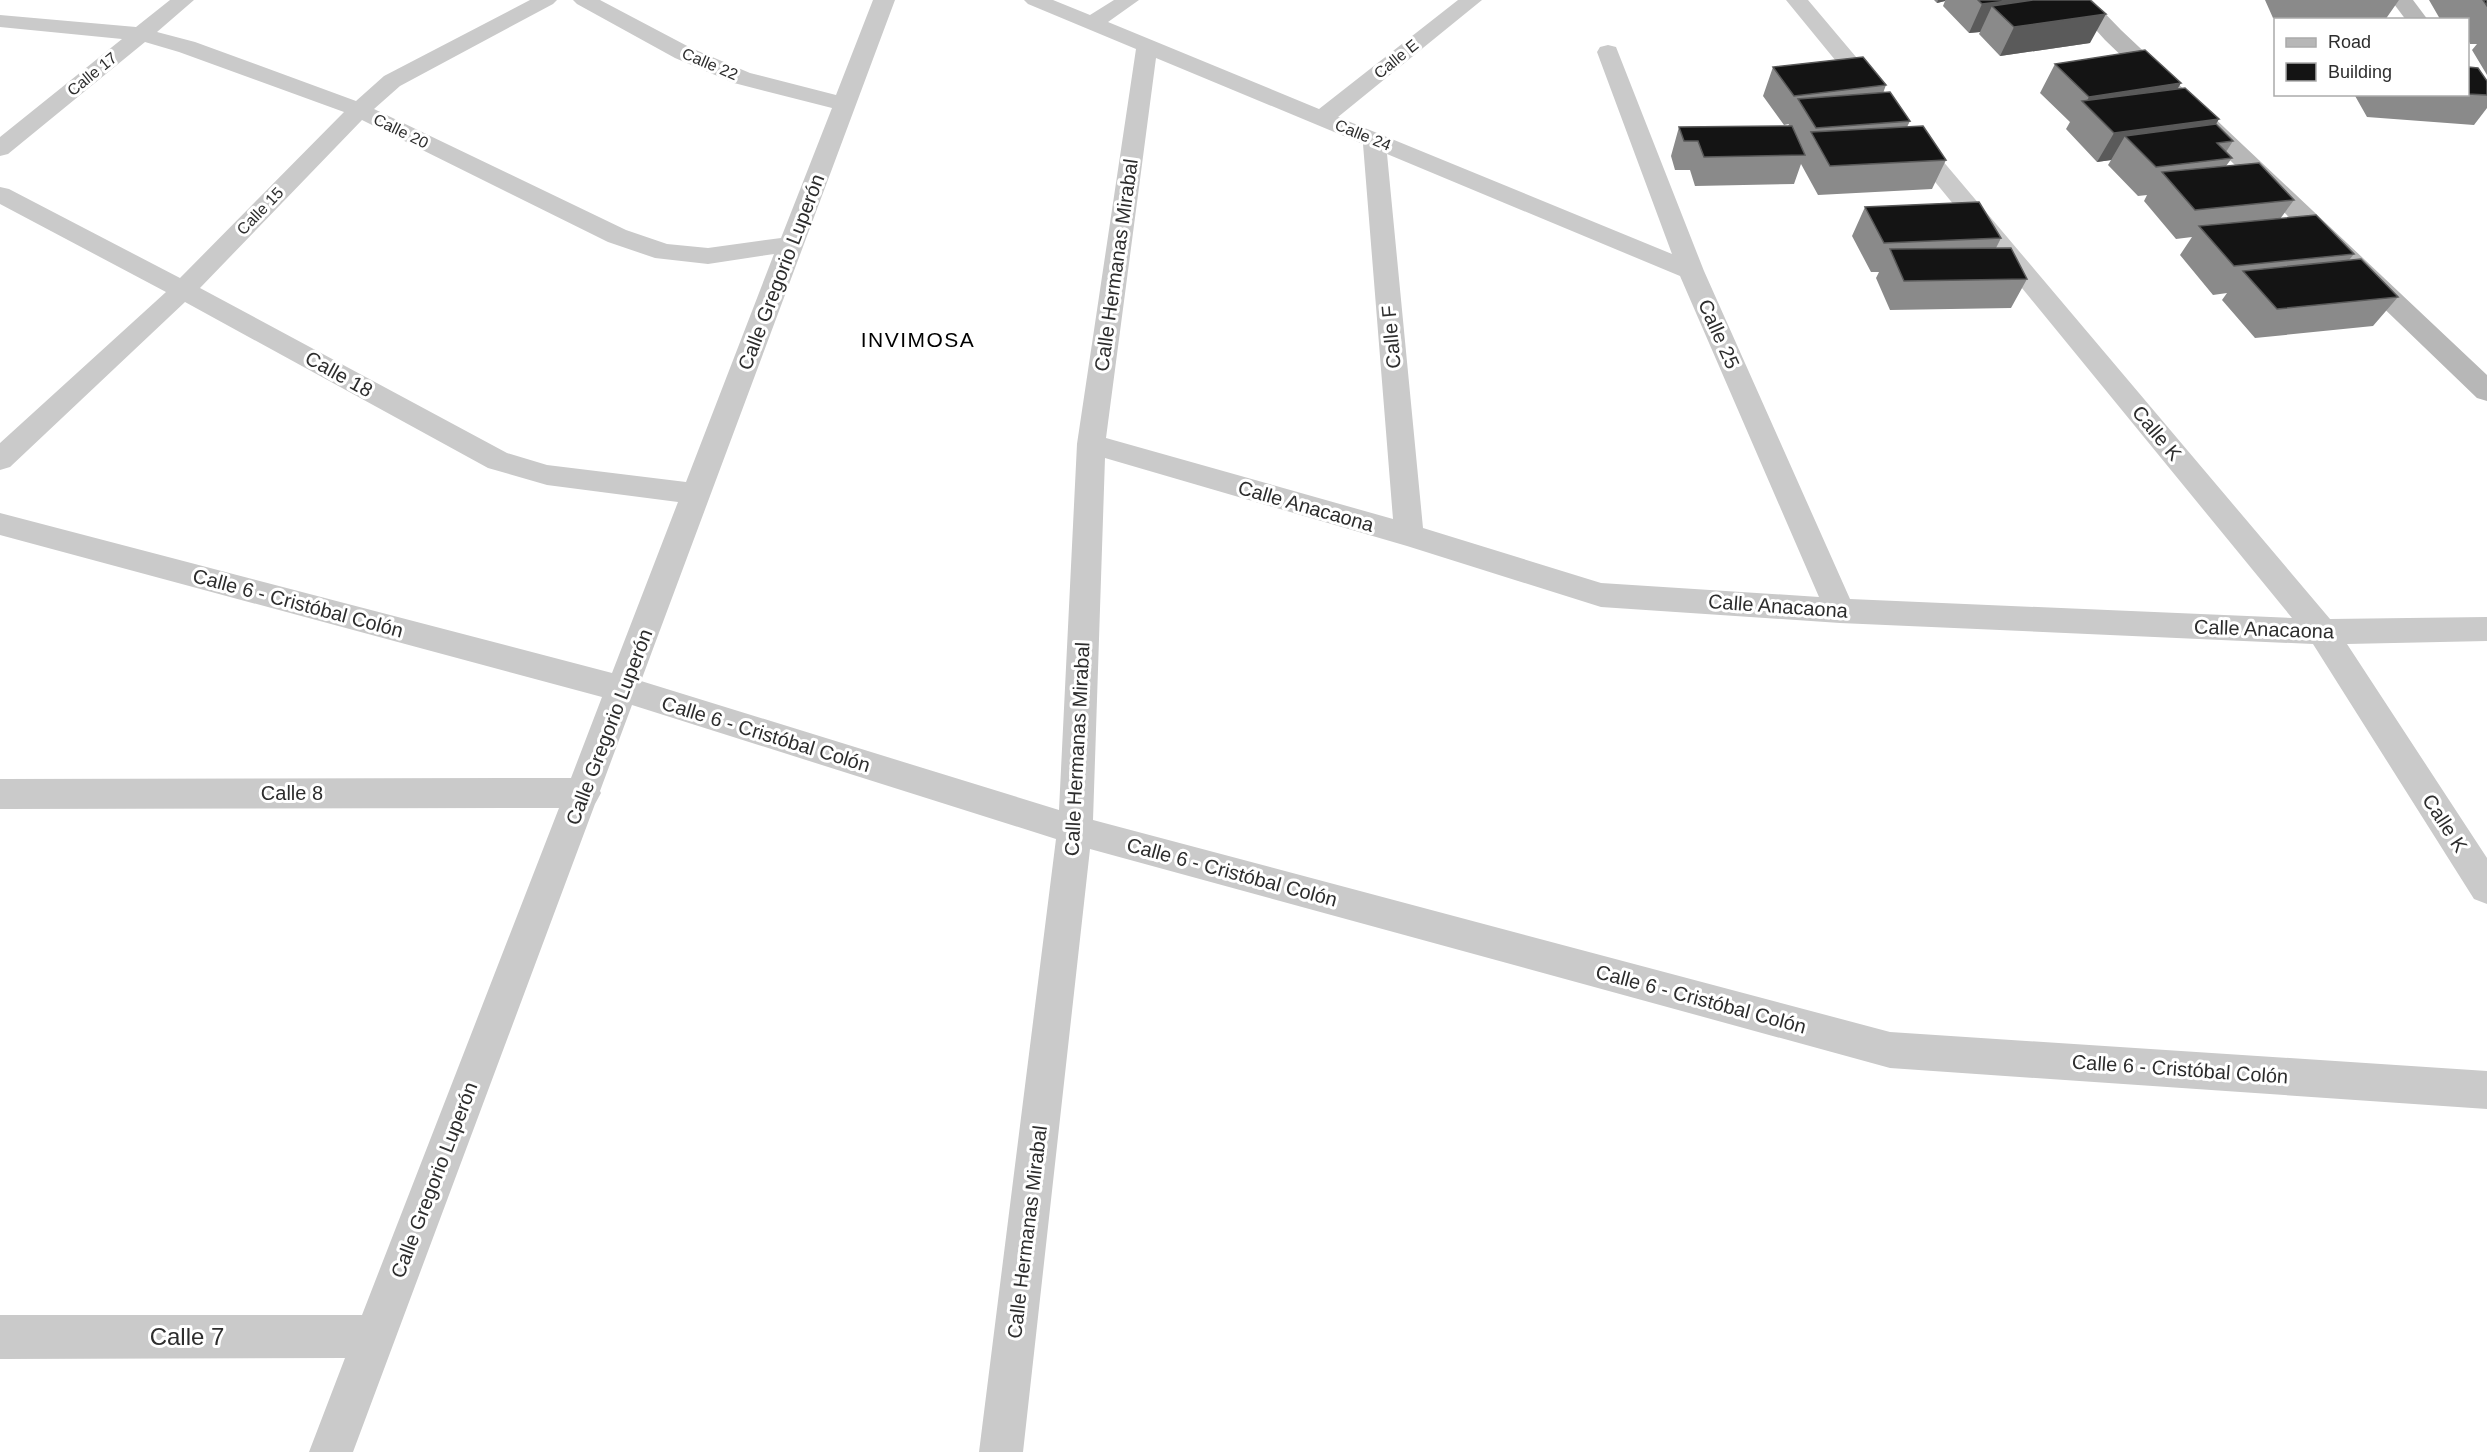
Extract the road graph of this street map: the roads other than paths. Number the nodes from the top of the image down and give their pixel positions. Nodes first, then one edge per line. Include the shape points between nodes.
1 (183, 0) edge
2 (546, 0) edge
3 (584, 0) edge
4 (884, 0) edge
5 (1035, 0) edge
6 (1128, 0) edge
7 (1470, 0) edge
8 (1797, 0) edge
9 (2080, 0) edge
10 (2402, 0) edge
11 (2416, 18) edge
12 (0, 21) edge
13 (1093, 23) junction
14 (141, 34) junction
15 (1147, 46) junction
16 (1608, 52) dead end
17 (844, 104) junction
18 (359, 110) junction
19 (1322, 118) junction
20 (1374, 139) junction
21 (0, 148) edge
22 (0, 194) edge
23 (792, 244) junction
24 (1691, 271) junction
25 (183, 290) junction
26 (2487, 391) edge
27 (1091, 444) junction
28 (0, 460) edge
29 (697, 494) junction
30 (0, 524) edge
31 (1409, 535) junction
32 (1840, 611) junction
33 (2487, 629) edge
34 (2322, 632) junction
35 (623, 689) junction
36 (584, 793) junction
37 (0, 794) edge
38 (1075, 830) junction
39 (2487, 888) edge
40 (2487, 1090) edge
41 (374, 1336) junction
42 (0, 1337) edge
43 (331, 1452) edge
44 (1001, 1452) edge

1 - 14 street, Calle 17
2 - 18 street, Calle 15 via 392,81
3 - 17 street, Calle 22 via 682,53 742,78
4 - 17 street, Calle Gregorio Luperón
5 - 13 street, Calle 24
6 - 13 street
7 - 19 street, Calle E
8 - 34 street, Calle K
9 - 26 street via 2121,44
10 - 11 street
12 - 14 street, Calle 20
13 - 15 street, Calle 24
14 - 18 street, Calle 20
14 - 21 street, Calle 17
15 - 19 street, Calle 24
15 - 27 street, Calle Hermanas Mirabal
16 - 24 street, Calle 25
17 - 23 street, Calle Gregorio Luperón
18 - 23 street, Calle 20 via 617,236 664,252 708,256
18 - 25 street, Calle 15
19 - 20 street, Calle 24
20 - 24 street, Calle 24
20 - 31 street, Calle F
22 - 25 street, Calle 18
23 - 29 street, Calle Gregorio Luperón
24 - 32 street, Calle 25
25 - 28 street, Calle 15
25 - 29 street, Calle 18 via 498,461 547,475
27 - 31 street, Calle Anacaona
27 - 38 street, Calle Hermanas Mirabal
29 - 35 street, Calle Gregorio Luperón
30 - 35 street, Calle 6 - Cristóbal Colón
31 - 32 street, Calle Anacaona via 1601,594
32 - 34 street, Calle Anacaona
33 - 34 street, Calle Anacaona
34 - 39 street, Calle K
35 - 36 street, Calle Gregorio Luperón
35 - 38 street, Calle 6 - Cristóbal Colón
36 - 37 street, Calle 8
36 - 41 street, Calle Gregorio Luperón
38 - 40 street, Calle 6 - Cristóbal Colón via 1890,1050
38 - 44 street, Calle Hermanas Mirabal
41 - 42 street, Calle 7
41 - 43 street, Calle Gregorio Luperón

